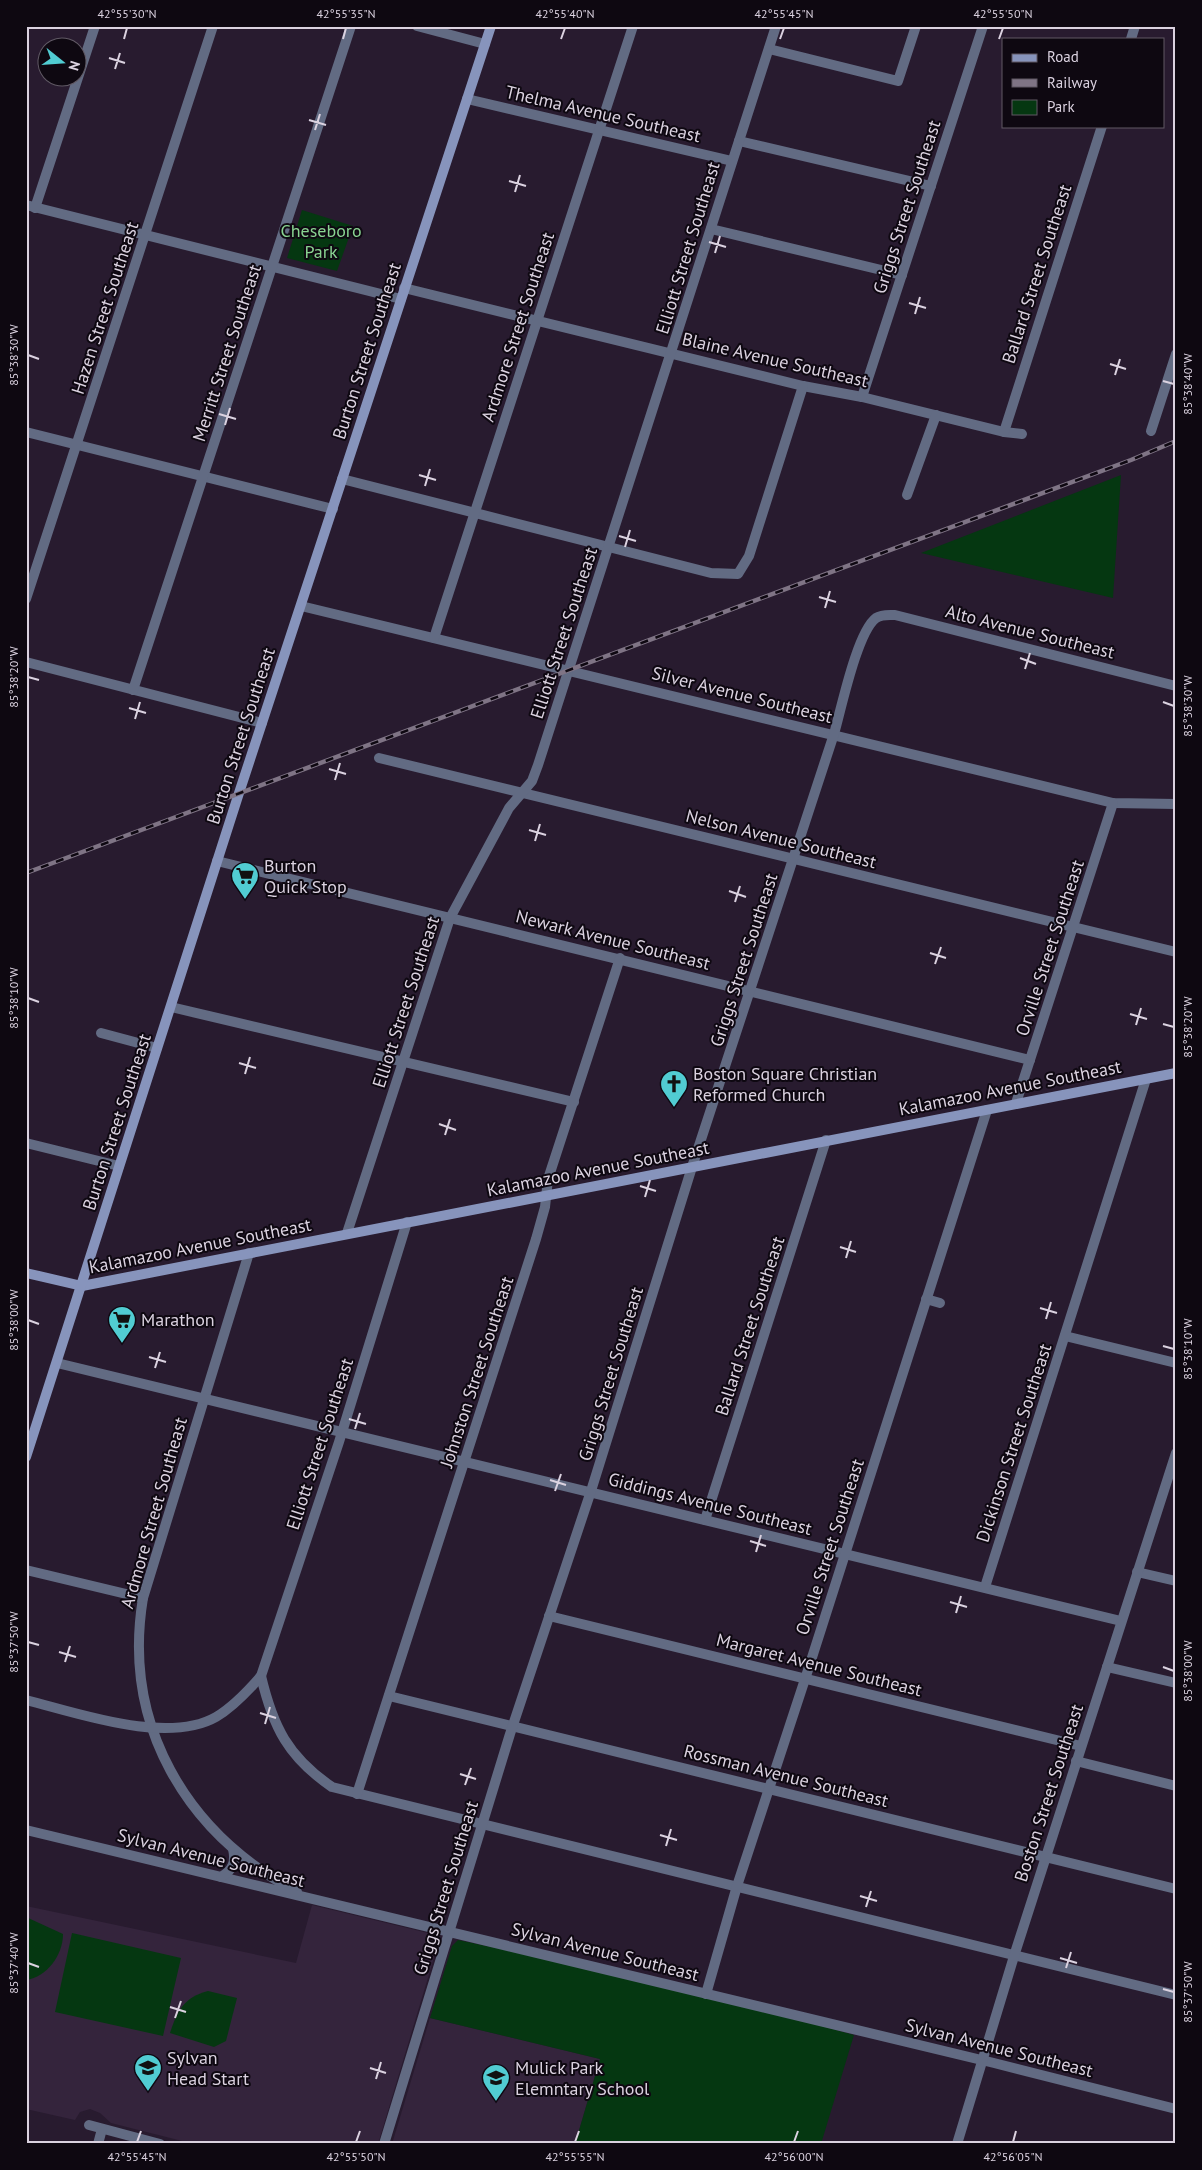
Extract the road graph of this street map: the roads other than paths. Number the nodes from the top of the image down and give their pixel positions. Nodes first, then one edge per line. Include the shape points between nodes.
1 (95, 26) edge
2 (214, 26) edge
3 (351, 26) edge
4 (417, 26) edge
5 (491, 26) edge
6 (633, 26) edge
7 (776, 26) edge
8 (916, 26) edge
9 (983, 26) edge
10 (1135, 26) edge
11 (1131, 38) edge
12 (485, 44) junction
13 (769, 49) junction
14 (467, 99) junction
15 (1101, 128) edge
16 (599, 130) junction
17 (739, 140) junction
18 (732, 161) junction
19 (931, 186) junction
20 (31, 206) edge
21 (711, 228) junction
22 (146, 234) junction
23 (272, 266) junction
24 (902, 275) junction
25 (404, 288) junction
26 (400, 299) junction
27 (536, 320) junction
28 (672, 353) junction
29 (1176, 354) edge
30 (803, 386) junction
31 (862, 397) junction
32 (936, 416) junction
33 (1151, 431) dead end
34 (26, 432) edge
35 (1004, 432) junction
36 (1022, 434) dead end
37 (76, 444) junction
38 (204, 476) junction
39 (342, 479) junction
40 (906, 496) dead end
41 (333, 509) junction
42 (474, 514) junction
43 (608, 545) junction
44 (26, 600) edge
45 (301, 606) junction
46 (876, 618) joint
47 (434, 638) junction
48 (26, 662) edge
49 (570, 670) junction
50 (1176, 686) edge
51 (133, 690) junction
52 (262, 723) junction
53 (834, 734) junction
54 (379, 758) dead end
55 (520, 792) junction
56 (1113, 803) junction
57 (1176, 804) edge
58 (793, 858) junction
59 (217, 861) junction
60 (450, 918) junction
61 (1075, 928) junction
62 (1176, 952) edge
63 (620, 958) junction
64 (752, 991) junction
65 (171, 1007) junction
66 (101, 1033) dead end
67 (158, 1048) junction
68 (1030, 1060) junction
69 (404, 1061) junction
70 (1176, 1073) edge
71 (1146, 1079) junction
72 (574, 1102) junction
73 (1016, 1103) junction
74 (987, 1110) junction
75 (826, 1140) junction
76 (26, 1143) edge
77 (119, 1166) junction
78 (692, 1167) junction
79 (546, 1195) junction
80 (407, 1222) junction
81 (347, 1233) junction
82 (249, 1253) junction
83 (26, 1273) edge
84 (82, 1286) junction
85 (926, 1299) junction
86 (940, 1303) dead end
87 (1065, 1336) junction
88 (57, 1363) junction
89 (1176, 1363) edge
90 (204, 1399) junction
91 (342, 1431) junction
92 (1176, 1453) edge
93 (26, 1457) edge
94 (466, 1461) junction
95 (1172, 1479) edge
96 (591, 1491) junction
97 (705, 1520) junction
98 (845, 1554) junction
99 (26, 1570) edge
100 (1137, 1572) junction
101 (1176, 1582) edge
102 (985, 1588) junction
103 (143, 1598) junction
104 (549, 1616) junction
105 (1121, 1621) junction
106 (1107, 1667) junction
107 (261, 1676) junction
108 (806, 1679) junction
109 (1176, 1683) edge
110 (388, 1696) junction
111 (26, 1700) edge
112 (513, 1726) junction
113 (150, 1728) junction
114 (1081, 1746) junction
115 (1076, 1761) junction
116 (1176, 1786) edge
117 (770, 1789) junction
118 (357, 1794) junction
119 (482, 1825) junction
120 (26, 1830) edge
121 (233, 1849) junction
122 (1046, 1856) junction
123 (221, 1877) junction
124 (737, 1886) junction
125 (1176, 1889) edge
126 (310, 1899) junction
127 (450, 1932) junction
128 (1015, 1953) junction
129 (706, 1994) junction
130 (1176, 1994) edge
131 (982, 2060) junction
132 (1176, 2109) edge
133 (88, 2125) dead end
134 (102, 2129) junction
135 (98, 2144) edge
136 (160, 2144) edge
137 (384, 2144) edge
138 (957, 2144) edge

1 - 20 street
2 - 22 street, Hazen Street Southeast
3 - 23 street, Merritt Street Southeast
4 - 12 street
5 - 12 main road, Burton Street Southeast
6 - 16 street, Ardmore Street Southeast
7 - 13 street, Elliott Street Southeast
8 - 13 street via 898,81
9 - 19 street, Griggs Street Southeast
10 - 11 street
12 - 14 main road, Burton Street Southeast
13 - 17 street, Elliott Street Southeast
14 - 16 street, Thelma Avenue Southeast
14 - 25 main road, Burton Street Southeast
15 - 35 street, Ballard Street Southeast
16 - 18 street, Thelma Avenue Southeast
16 - 27 street, Ardmore Street Southeast
17 - 18 street, Elliott Street Southeast
17 - 19 street
18 - 21 street, Elliott Street Southeast
19 - 24 street, Griggs Street Southeast
20 - 22 street
21 - 24 street
21 - 28 street, Elliott Street Southeast
22 - 23 street
22 - 37 street, Hazen Street Southeast
23 - 26 street
23 - 38 street, Merritt Street Southeast
24 - 31 street, Griggs Street Southeast
25 - 26 main road, Burton Street Southeast
25 - 27 street, Blaine Avenue Southeast
26 - 39 main road, Burton Street Southeast
27 - 28 street, Blaine Avenue Southeast
27 - 42 street, Ardmore Street Southeast
28 - 30 street, Blaine Avenue Southeast
28 - 43 street, Elliott Street Southeast
29 - 33 street
30 - 31 street, Blaine Avenue Southeast
30 - 43 street via 749,556 738,574 711,573
31 - 32 street, Blaine Avenue Southeast
32 - 35 street, Blaine Avenue Southeast
32 - 40 street
34 - 37 street
35 - 36 street, Blaine Avenue Southeast
37 - 38 street
37 - 44 street, Hazen Street Southeast
38 - 41 street
38 - 51 street, Merritt Street Southeast
39 - 41 main road, Burton Street Southeast
39 - 42 street
41 - 45 main road, Burton Street Southeast
42 - 43 street
42 - 47 street, Ardmore Street Southeast
43 - 49 street, Elliott Street Southeast
45 - 47 street, Silver Avenue Southeast
45 - 52 main road, Burton Street Southeast
46 - 50 street, Alto Avenue Southeast via 884,614 895,615
46 - 53 street, Griggs Street Southeast via 867,630 854,662
47 - 49 street, Silver Avenue Southeast
48 - 51 street
49 - 53 street, Silver Avenue Southeast
49 - 55 street, Elliott Street Southeast via 532,781
51 - 52 street
52 - 59 main road, Burton Street Southeast
53 - 56 street, Silver Avenue Southeast
53 - 58 street, Griggs Street Southeast
54 - 55 street, Nelson Avenue Southeast
55 - 58 street, Nelson Avenue Southeast
55 - 60 street, Elliott Street Southeast
56 - 57 street, Silver Avenue Southeast
56 - 61 street, Orville Street Southeast
58 - 61 street, Nelson Avenue Southeast
58 - 64 street, Griggs Street Southeast
59 - 60 street, Newark Avenue Southeast
59 - 65 main road, Burton Street Southeast
60 - 63 street, Newark Avenue Southeast
60 - 69 street, Elliott Street Southeast
61 - 62 street, Nelson Avenue Southeast
61 - 68 street, Orville Street Southeast
63 - 64 street, Newark Avenue Southeast
63 - 72 street, Johnston Street Southeast
64 - 68 street, Newark Avenue Southeast
64 - 78 street, Griggs Street Southeast
65 - 67 main road, Burton Street Southeast
65 - 69 street
66 - 67 street
67 - 77 main road, Burton Street Southeast
68 - 73 street, Orville Street Southeast
69 - 72 street
69 - 81 street, Elliott Street Southeast
70 - 71 main road, Kalamazoo Avenue Southeast
71 - 73 main road, Kalamazoo Avenue Southeast
71 - 87 street, Dickinson Street Southeast
72 - 79 street, Johnston Street Southeast via 548,1179
73 - 74 main road, Kalamazoo Avenue Southeast
74 - 75 main road, Kalamazoo Avenue Southeast
74 - 85 street, Orville Street Southeast
75 - 78 main road, Kalamazoo Avenue Southeast
75 - 97 street, Ballard Street Southeast
76 - 77 street
77 - 84 main road, Burton Street Southeast
78 - 79 main road, Kalamazoo Avenue Southeast
78 - 96 street, Griggs Street Southeast
79 - 80 main road, Kalamazoo Avenue Southeast
79 - 94 street, Johnston Street Southeast via 536,1239
80 - 81 main road, Kalamazoo Avenue Southeast
80 - 91 street, Elliott Street Southeast
81 - 82 main road, Kalamazoo Avenue Southeast
82 - 84 main road, Kalamazoo Avenue Southeast
82 - 90 street, Ardmore Street Southeast
83 - 84 main road, Kalamazoo Avenue Southeast
84 - 88 main road, Burton Street Southeast
85 - 86 street
85 - 98 street, Orville Street Southeast
87 - 89 street
87 - 102 street, Dickinson Street Southeast
88 - 90 street, Giddings Avenue Southeast
88 - 93 main road, Burton Street Southeast
90 - 91 street, Giddings Avenue Southeast
90 - 103 street, Ardmore Street Southeast
91 - 94 street, Giddings Avenue Southeast
91 - 107 street, Elliott Street Southeast
92 - 95 street, Boston Street Southeast
94 - 96 street, Giddings Avenue Southeast
94 - 110 street, Johnston Street Southeast
95 - 100 street, Boston Street Southeast
96 - 97 street, Giddings Avenue Southeast
96 - 104 street, Griggs Street Southeast
97 - 98 street, Giddings Avenue Southeast
98 - 102 street, Giddings Avenue Southeast
98 - 108 street, Orville Street Southeast
99 - 103 street
100 - 101 street
100 - 105 street, Boston Street Southeast
102 - 105 street, Giddings Avenue Southeast
103 - 113 street, Ardmore Street Southeast via 139,1662
104 - 108 street, Margaret Avenue Southeast
104 - 112 street, Griggs Street Southeast
105 - 106 street, Boston Street Southeast
106 - 109 street
106 - 114 street, Boston Street Southeast
107 - 113 street via 216,1717 195,1725
107 - 118 street via 285,1743 296,1757 332,1787
108 - 114 street, Margaret Avenue Southeast
108 - 117 street, Orville Street Southeast
110 - 112 street, Rossman Avenue Southeast
110 - 118 street, Johnston Street Southeast
111 - 113 street
112 - 117 street, Rossman Avenue Southeast
112 - 119 street, Griggs Street Southeast
113 - 121 street, Ardmore Street Southeast via 164,1760 188,1799
114 - 115 street, Boston Street Southeast
115 - 116 street
115 - 122 street, Boston Street Southeast
117 - 122 street, Rossman Avenue Southeast
117 - 124 street, Orville Street Southeast
118 - 119 street
119 - 124 street
119 - 127 street, Griggs Street Southeast
120 - 123 street, Sylvan Avenue Southeast
121 - 123 street via 234,1864 230,1872
121 - 126 street, Ardmore Street Southeast via 259,1870
122 - 125 street, Rossman Avenue Southeast
122 - 128 street, Boston Street Southeast
123 - 126 street, Sylvan Avenue Southeast
124 - 128 street
124 - 129 street, Orville Street Southeast
126 - 127 street, Sylvan Avenue Southeast
127 - 129 street, Sylvan Avenue Southeast
127 - 137 street, Griggs Street Southeast
128 - 130 street
128 - 131 street, Boston Street Southeast
129 - 131 street, Sylvan Avenue Southeast
131 - 132 street, Sylvan Avenue Southeast
131 - 138 street, Boston Street Southeast
133 - 134 street
134 - 135 street
134 - 136 street

